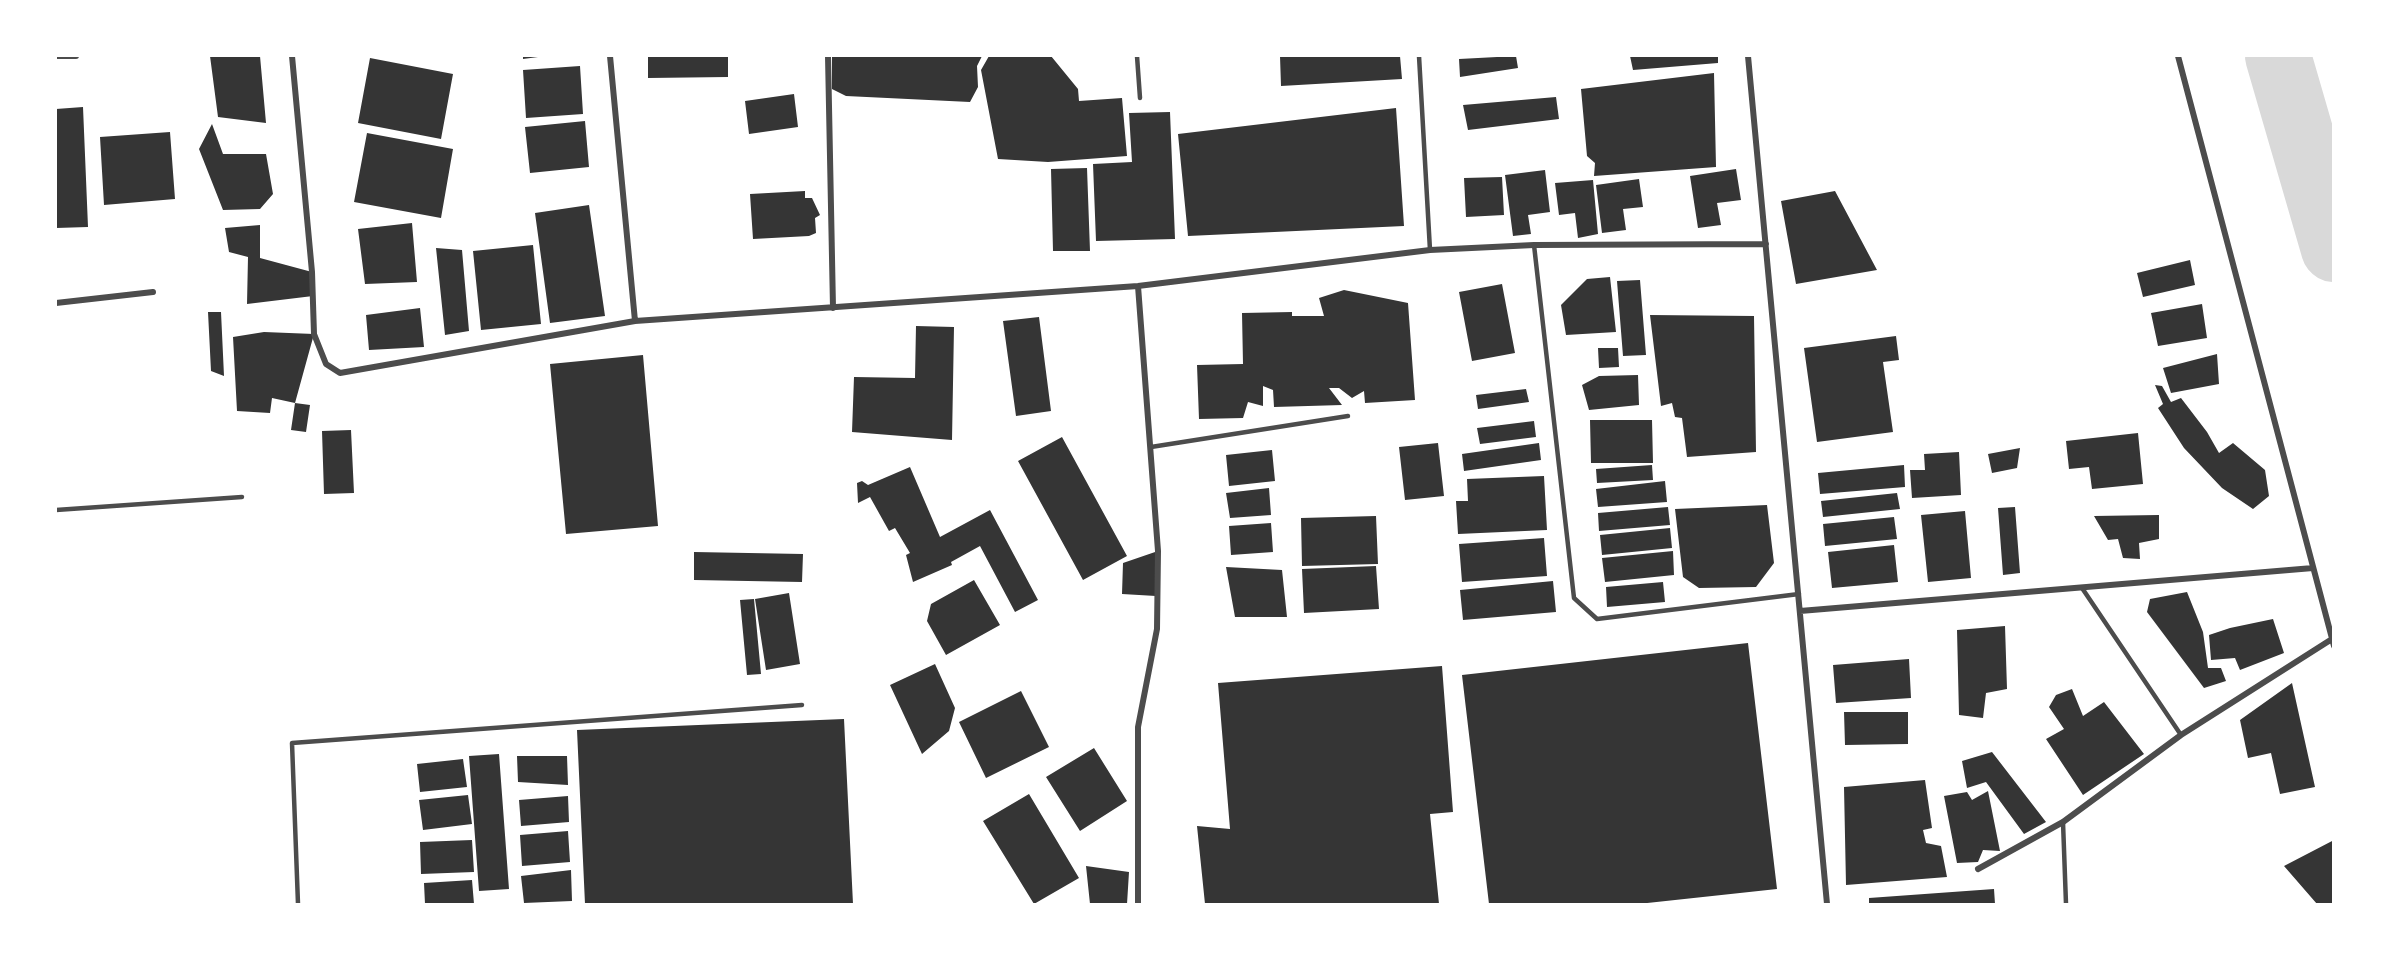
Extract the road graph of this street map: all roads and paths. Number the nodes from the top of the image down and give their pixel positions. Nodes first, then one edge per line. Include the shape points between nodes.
1 (56, 56) edge
2 (76, 56) edge
3 (292, 56) edge
4 (610, 56) edge
5 (828, 56) edge
6 (1137, 56) edge
7 (1419, 56) edge
8 (1748, 56) edge
9 (2178, 56) edge
10 (1140, 98) dead end
11 (1766, 244) junction
12 (1534, 245) junction
13 (1430, 250) junction
14 (1138, 286) junction
15 (153, 292) dead end
16 (56, 303) edge
17 (833, 308) junction
18 (635, 321) junction
19 (1348, 416) dead end
20 (1151, 447) junction
21 (242, 497) dead end
22 (56, 510) edge
23 (2313, 568) junction
24 (2082, 588) junction
25 (1799, 594) junction
26 (1800, 611) junction
27 (2333, 643) edge
28 (802, 705) dead end
29 (2181, 735) junction
30 (2062, 822) junction
31 (1978, 869) dead end
32 (298, 904) edge
33 (1138, 904) edge
34 (1827, 904) edge
35 (2066, 904) edge

1 - 2 street
3 - 18 street via 314,334 326,364 340,373
4 - 18 street
5 - 17 street
6 - 10 lane
7 - 13 lane
8 - 11 street
9 - 23 street
11 - 12 street
11 - 25 street
12 - 13 street
12 - 25 lane via 1574,598 1597,619
13 - 14 street
14 - 17 street
14 - 20 street
15 - 16 street
17 - 18 street
19 - 20 lane
20 - 33 street via 1158,551 1157,629 1138,727
21 - 22 lane
23 - 24 street
23 - 27 street
24 - 26 street
24 - 29 lane
25 - 26 street
26 - 34 street
27 - 29 street
28 - 32 lane via 292,742
29 - 30 street
30 - 31 street
30 - 35 lane

